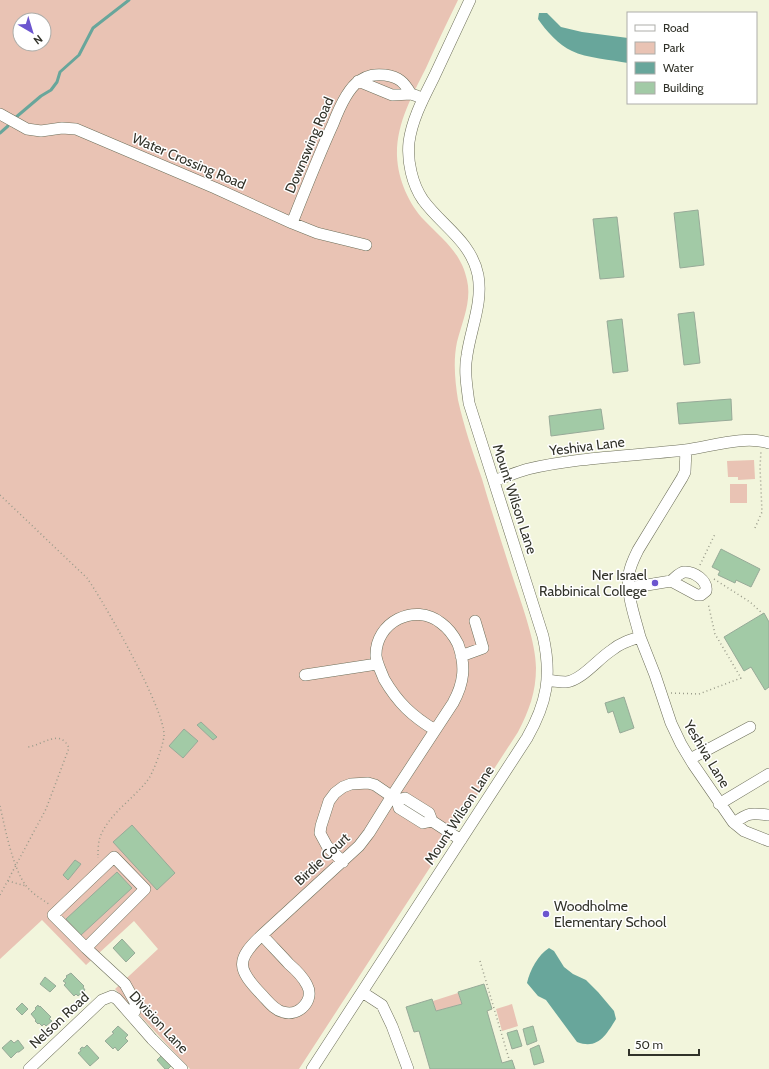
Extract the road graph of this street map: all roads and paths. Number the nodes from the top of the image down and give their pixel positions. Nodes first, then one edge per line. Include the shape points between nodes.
1 (470, 0) edge
2 (358, 81) junction
3 (411, 94) junction
4 (423, 100) junction
5 (0, 114) edge
6 (292, 223) junction
7 (366, 245) dead end
8 (766, 442) edge
9 (686, 450) junction
10 (494, 481) junction
11 (0, 495) edge
12 (755, 528) dead end
13 (715, 534) dead end
14 (698, 569) dead end
15 (711, 577) dead end
16 (671, 581) dead end
17 (629, 588) junction
18 (707, 597) dead end
19 (763, 614) dead end
20 (475, 621) dead end
21 (640, 636) junction
22 (461, 656) junction
23 (378, 664) junction
24 (305, 675) dead end
25 (547, 680) junction
26 (665, 693) dead end
27 (750, 727) dead end
28 (435, 730) junction
29 (28, 747) dead end
30 (690, 759) junction
31 (769, 774) edge
32 (394, 798) junction
33 (720, 804) junction
34 (0, 806) edge
35 (769, 815) edge
36 (734, 823) junction
37 (461, 840) junction
38 (769, 841) edge
39 (343, 862) junction
40 (16, 865) junction
41 (98, 873) junction
42 (8, 882) junction
43 (26, 886) junction
44 (0, 896) edge
45 (58, 910) junction
46 (262, 935) junction
47 (86, 948) junction
48 (480, 960) dead end
49 (362, 992) junction
50 (112, 996) joint
51 (132, 1016) junction
52 (509, 1059) dead end
53 (29, 1069) edge
54 (182, 1069) edge
55 (312, 1069) edge
56 (408, 1069) edge

1 - 4 street, Mount Wilson Lane
2 - 3 street via 392,94
2 - 3 street via 371,74 387,75 405,83
2 - 6 street, Downswing Road via 344,100
3 - 4 street
4 - 10 street, Mount Wilson Lane via 409,142 410,168 423,199 464,244 476,266 479,295 466,357 466,378 469,403
5 - 6 street, Water Crossing Road via 27,129 76,129
6 - 7 street, Water Crossing Road via 317,233
8 - 9 street, Yeshiva Lane via 743,441
8 - 12 path via 760,453 762,512
9 - 10 street, Yeshiva Lane via 572,462 527,470
9 - 17 street, Yeshiva Lane via 685,472 632,562
10 - 25 street, Mount Wilson Lane via 543,636 548,665
11 - 41 path via 87,578 99,594 162,720 164,736 148,779 108,824 100,838
13 - 14 path
15 - 19 path via 750,602
16 - 17 street
17 - 21 street, Yeshiva Lane
18 - 26 path via 715,634 741,678 700,694
20 - 22 street via 483,648
21 - 25 street via 611,650 579,677 567,682
21 - 30 street, Yeshiva Lane via 671,723
22 - 23 street, Birdie Court via 454,636 443,624 431,616 411,614 398,618 385,629 376,655
22 - 28 street, Birdie Court via 461,686
23 - 24 street
23 - 28 street, Birdie Court via 401,704 416,718
25 - 37 street, Mount Wilson Lane via 542,708 535,723
27 - 30 street
28 - 32 street, Birdie Court
29 - 40 path via 57,738 63,740 69,748 46,809
30 - 33 street, Yeshiva Lane
31 - 33 street
32 - 37 street via 399,808 423,823 432,821
32 - 39 street, Birdie Court via 359,846
32 - 39 street via 375,785 360,783 343,787 328,801 320,833 327,846
33 - 36 street, Yeshiva Lane
34 - 40 path via 6,836
35 - 36 street via 745,815
36 - 38 street, Yeshiva Lane via 744,831
37 - 49 street, Mount Wilson Lane
39 - 46 street, Birdie Court
40 - 42 path
40 - 43 path
41 - 45 street
41 - 47 street via 114,857 145,890
42 - 43 path
42 - 44 path
43 - 45 path
45 - 47 street via 53,915
46 - 46 street, Birdie Court via 248,948 242,969 252,985 278,1010 287,1013 297,1011 309,999 308,987
47 - 51 street via 125,984 135,1002
48 - 52 path
49 - 55 street, Mount Wilson Lane
49 - 56 street via 382,1005
50 - 51 street, Division Lane
50 - 53 street, Nelson Road via 102,1000
51 - 54 street, Division Lane

